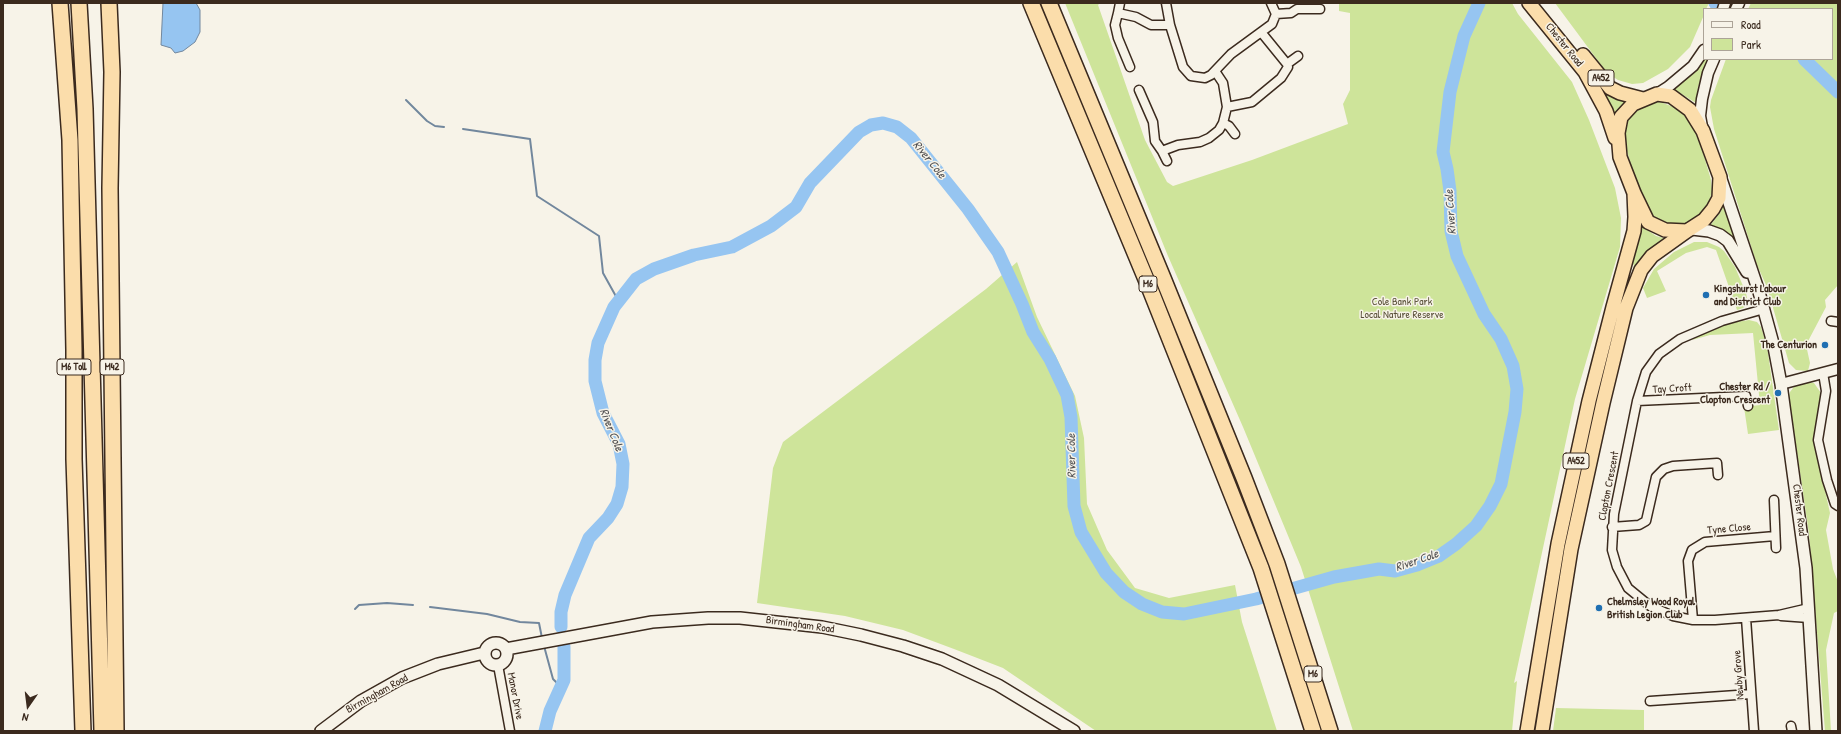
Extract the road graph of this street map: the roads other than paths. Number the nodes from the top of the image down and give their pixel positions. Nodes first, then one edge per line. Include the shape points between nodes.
1 (60, 3) edge
2 (79, 3) edge
3 (109, 3) edge
4 (1031, 3) edge
5 (1049, 3) edge
6 (1120, 3) edge
7 (1166, 3) edge
8 (1272, 3) edge
9 (1529, 3) edge
10 (1541, 3) edge
11 (1320, 9) dead end
12 (1118, 13) junction
13 (1276, 14) junction
14 (1170, 24) junction
15 (1261, 32) junction
16 (1703, 51) edge
17 (1298, 56) dead end
18 (1714, 60) edge
19 (1287, 64) junction
20 (1130, 67) dead end
21 (1215, 71) junction
22 (1139, 90) dead end
23 (1657, 94) junction
24 (1643, 99) junction
25 (1227, 107) junction
26 (1224, 123) junction
27 (1703, 131) junction
28 (1236, 134) dead end
29 (1162, 152) junction
30 (1620, 157) junction
31 (1167, 161) dead end
32 (1720, 176) junction
33 (1634, 194) junction
34 (1690, 230) junction
35 (1759, 292) junction
36 (1764, 309) junction
37 (1838, 369) edge
38 (1823, 373) junction
39 (1781, 384) junction
40 (1637, 400) junction
41 (1748, 406) dead end
42 (1718, 475) dead end
43 (1774, 500) dead end
44 (1838, 506) edge
45 (1612, 527) junction
46 (1775, 536) junction
47 (1776, 548) dead end
48 (1809, 613) junction
49 (1746, 618) junction
50 (1693, 620) junction
51 (506, 649) junction
52 (484, 653) junction
53 (498, 665) junction
54 (1751, 694) junction
55 (1650, 702) dead end
56 (83, 731) edge
57 (102, 731) edge
58 (116, 731) edge
59 (320, 731) edge
60 (510, 731) edge
61 (1074, 731) edge
62 (1313, 731) edge
63 (1330, 731) edge
64 (1527, 731) edge
65 (1542, 731) edge
66 (1754, 731) edge
67 (1816, 731) edge

1 - 56 highway, M6 Toll via 70,140 74,467
2 - 57 highway, M6 Toll via 86,109 87,226
3 - 58 highway, M42 via 112,72 110,188
4 - 62 highway, M6 via 1148,284 1261,568
5 - 63 highway, M6 via 1166,285 1277,564
6 - 12 street
7 - 14 street
8 - 13 street
9 - 30 highway, Chester Road / A452 via 1585,72 1606,111
10 - 24 highway, Chester Road / A452 via 1610,88
11 - 13 street via 1297,9 1291,13
12 - 14 street via 1136,17 1151,25
12 - 20 street via 1115,26
13 - 15 street via 1272,24
14 - 21 street via 1187,74 1195,78 1205,78
15 - 19 street
15 - 21 street via 1231,54
16 - 23 street via 1684,74
17 - 19 street
18 - 27 street via 1702,99 1700,116
19 - 25 street via 1288,67 1281,78 1252,102
21 - 25 street via 1223,84
22 - 29 street via 1153,122 1155,141
23 - 24 highway, A452
23 - 27 highway, A452 via 1671,96 1690,110
24 - 30 highway, A452 via 1633,104 1621,117 1618,133
25 - 26 street
26 - 28 street
26 - 29 street via 1209,138 1178,145
27 - 32 highway, A452
29 - 31 street
30 - 33 highway, A452
32 - 34 highway, A452 via 1718,198 1713,209 1704,220
32 - 35 main road, Chester Road
33 - 34 highway, A452 via 1648,222 1665,230
33 - 64 highway, A452 via 1634,231 1589,401 1560,536
34 - 35 main road, Chester Road via 1709,231 1728,241
34 - 65 highway, A452 via 1652,256 1641,270 1626,308 1571,549
35 - 36 main road, Chester Road
36 - 39 main road, Chester Road
36 - 40 street, Clopton Crescent via 1696,331 1668,346 1646,372
37 - 38 street
38 - 39 street
38 - 44 street via 1826,391 1818,440 1827,480
39 - 48 main road, Chester Road via 1802,535
40 - 41 street, Tay Croft via 1746,396
40 - 45 street, Clopton Crescent
42 - 45 street via 1717,463 1664,469 1656,477 1646,521 1639,525
43 - 46 street
45 - 50 street, Clopton Crescent via 1612,550 1628,588 1659,611
46 - 47 street
46 - 50 street, Tyne Close via 1705,542 1692,550 1688,561
48 - 49 street, Clopton Crescent via 1797,618 1779,615
48 - 67 main road, Chester Road
49 - 50 street, Clopton Crescent
49 - 54 street, Newby Grove
51 - 52 main road via 499,644 491,644
51 - 53 main road via 506,658
51 - 61 main road, Birmingham Road via 652,622 708,618 783,622 861,635 903,646 960,667 998,685
52 - 53 main road via 488,662
52 - 59 main road, Birmingham Road via 438,664 402,678 361,700
53 - 60 street, Manor Drive
54 - 55 street
54 - 66 street, Newby Grove

